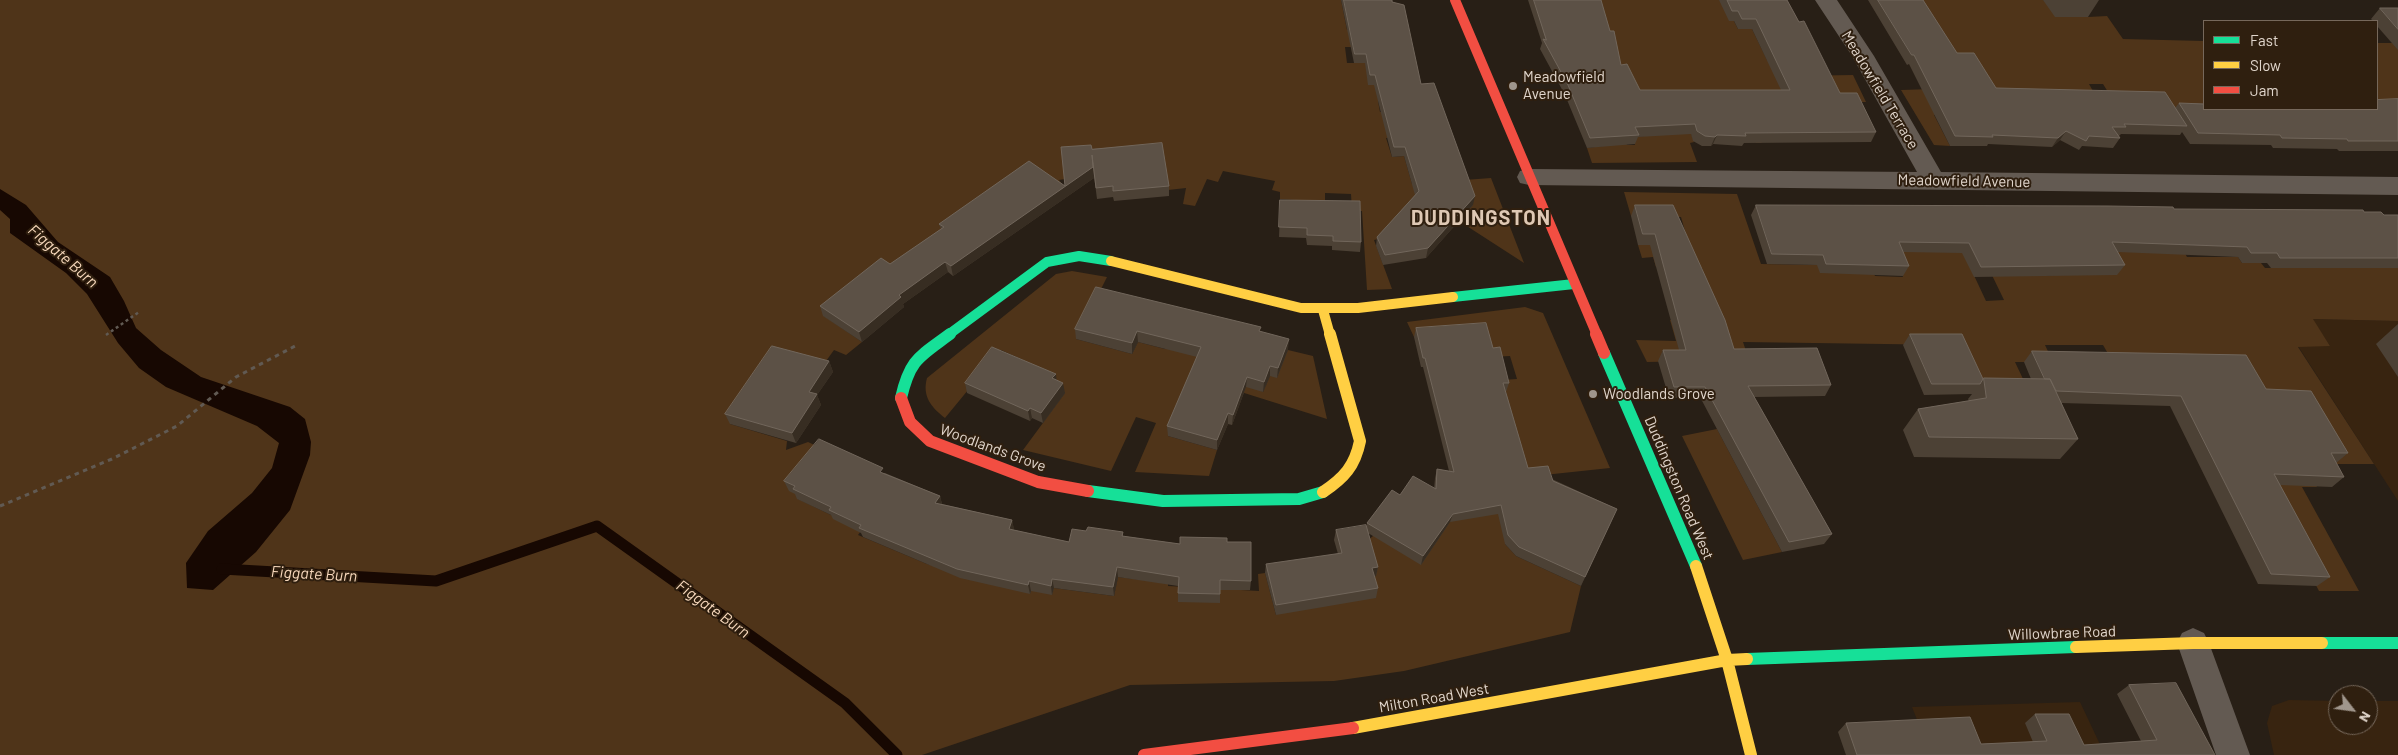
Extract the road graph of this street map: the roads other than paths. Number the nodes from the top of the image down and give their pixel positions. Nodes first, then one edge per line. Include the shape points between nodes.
1 (1454, 0) edge
2 (1826, 0) edge
3 (1529, 177) junction
4 (1934, 181) junction
5 (2398, 186) edge
6 (1574, 284) junction
7 (1323, 310) junction
8 (2193, 643) junction
9 (2398, 644) edge
10 (1727, 660) junction
11 (1144, 755) edge
12 (1751, 755) edge
13 (2233, 755) edge

1 - 3 street, Duddingston Road West
2 - 4 street, Meadowfield Terrace via 1863,56
3 - 4 street, Meadowfield Avenue
3 - 6 street, Duddingston Road West
4 - 5 street, Meadowfield Avenue
6 - 7 street, Woodlands Grove
6 - 10 street, Duddingston Road West via 1695,561
7 - 7 street, Woodlands Grove via 1360,441 1357,461 1341,481 1323,492 1299,499 1163,502 1038,482 930,441 910,422 900,396 907,373 918,358 1047,262 1068,255 1088,255 1301,308
8 - 9 street, Willowbrae Road
8 - 10 street, Willowbrae Road
8 - 13 street
10 - 11 street, Milton Road West via 1328,732
10 - 12 street, Duddingston Road West

